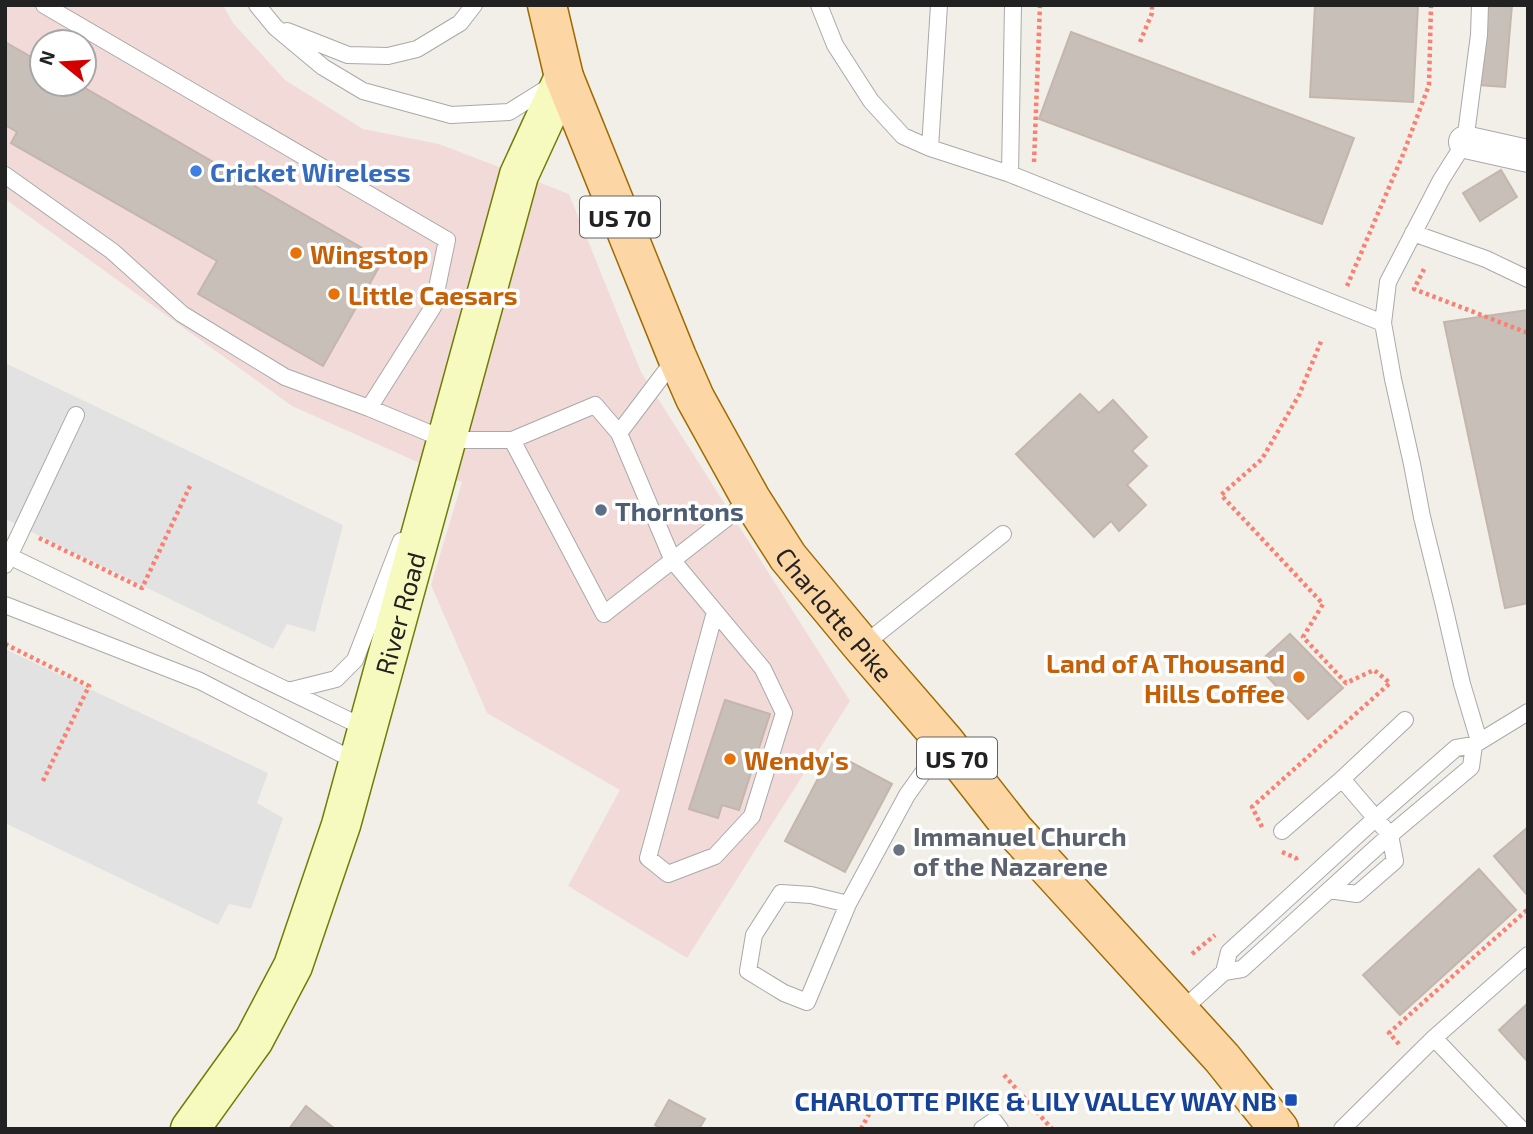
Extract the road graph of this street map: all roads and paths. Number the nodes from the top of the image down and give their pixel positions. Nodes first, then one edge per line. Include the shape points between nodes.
1 (44, 5) edge
2 (257, 5) edge
3 (474, 5) edge
4 (547, 5) edge
5 (819, 5) edge
6 (939, 5) edge
7 (1013, 5) edge
8 (1040, 5) edge
9 (1152, 5) edge
10 (1431, 5) edge
11 (1480, 5) edge
12 (275, 27) junction
13 (1140, 42) dead end
14 (564, 77) junction
15 (1465, 142) junction
16 (930, 148) junction
17 (1528, 156) edge
18 (1034, 171) dead end
19 (1010, 174) junction
20 (5, 175) edge
21 (1413, 233) junction
22 (1424, 269) dead end
23 (1528, 279) edge
24 (1342, 297) dead end
25 (1383, 323) junction
26 (1528, 333) edge
27 (1322, 339) dead end
28 (677, 357) junction
29 (369, 408) junction
30 (76, 415) dead end
31 (619, 433) junction
32 (513, 440) junction
33 (444, 449) junction
34 (190, 486) dead end
35 (751, 499) junction
36 (22, 530) junction
37 (1003, 534) dead end
38 (7, 560) edge
39 (673, 562) junction
40 (5, 605) edge
41 (715, 612) junction
42 (5, 644) edge
43 (862, 646) junction
44 (288, 691) junction
45 (1528, 712) edge
46 (1405, 720) dead end
47 (945, 742) junction
48 (1477, 743) junction
49 (362, 746) junction
50 (1342, 779) junction
51 (42, 783) dead end
52 (1376, 818) junction
53 (1282, 831) dead end
54 (1264, 832) dead end
55 (1390, 835) junction
56 (1281, 852) dead end
57 (1288, 870) dead end
58 (1329, 890) junction
59 (849, 904) junction
60 (1528, 909) edge
61 (1221, 929) dead end
62 (1192, 954) dead end
63 (1528, 955) edge
64 (1224, 972) junction
65 (1180, 1012) junction
66 (1434, 1038) junction
67 (1403, 1049) dead end
68 (1004, 1075) dead end
69 (882, 1109) dead end
70 (190, 1129) edge
71 (861, 1129) edge
72 (982, 1129) edge
73 (1000, 1129) edge
74 (1052, 1129) edge
75 (1279, 1129) edge
76 (1342, 1129) edge
77 (1521, 1129) edge

1 - 29 lane via 447,240 433,307
2 - 12 lane
3 - 12 lane via 460,23 417,50 388,56 348,55
4 - 14 main road, Charlotte Pike / US 70
5 - 16 lane via 835,46 871,101 903,136
6 - 16 lane
7 - 19 lane
8 - 18 path
9 - 13 path
10 - 24 path via 1429,86
11 - 15 lane
12 - 14 lane via 323,67 363,91 451,115 509,112
14 - 28 main road, Charlotte Pike / US 70
14 - 33 main road, River Road via 519,175
15 - 17 street
15 - 21 lane
16 - 19 lane
19 - 25 lane
20 - 29 lane via 112,251 182,314 285,377
21 - 23 lane
21 - 25 lane via 1388,282
22 - 26 path via 1414,289
25 - 48 lane via 1422,517
27 - 54 path via 1298,395 1262,459 1221,495 1323,604 1303,637 1346,683 1374,670 1390,683 1252,807
28 - 31 lane
28 - 35 main road, Charlotte Pike / US 70
29 - 33 lane
30 - 36 lane
31 - 32 lane via 595,405
31 - 39 lane
32 - 33 lane
32 - 39 lane via 604,614
33 - 44 lane via 406,527 355,660 336,679
33 - 49 main road, River Road
34 - 36 path via 142,588
35 - 39 lane
35 - 43 main road, Charlotte Pike / US 70 via 788,557
36 - 38 lane
37 - 43 lane
38 - 44 lane
39 - 41 lane
40 - 49 lane
41 - 41 lane via 648,858 668,874 715,856 752,816 784,713 763,670
42 - 51 path via 89,686
43 - 47 main road, Charlotte Pike / US 70
44 - 49 lane
45 - 48 lane
46 - 50 lane
47 - 59 lane via 907,795
47 - 65 main road, Charlotte Pike / US 70 via 1014,830
48 - 52 lane via 1456,748
48 - 55 lane via 1471,767
49 - 70 main road, River Road via 341,825 293,966 254,1040
50 - 52 lane
50 - 53 lane
52 - 55 lane
52 - 64 lane via 1229,952
55 - 58 lane
55 - 58 lane via 1395,861 1357,894
56 - 57 path via 1296,858
58 - 64 lane via 1242,969
59 - 59 lane via 807,1002 748,971 754,935 781,893
60 - 67 path via 1389,1033
61 - 62 path
63 - 66 lane
64 - 65 lane
65 - 75 main road, Charlotte Pike / US 70
66 - 76 lane
66 - 77 lane
68 - 74 path
69 - 71 path via 870,1112
72 - 73 lane via 993,1121

